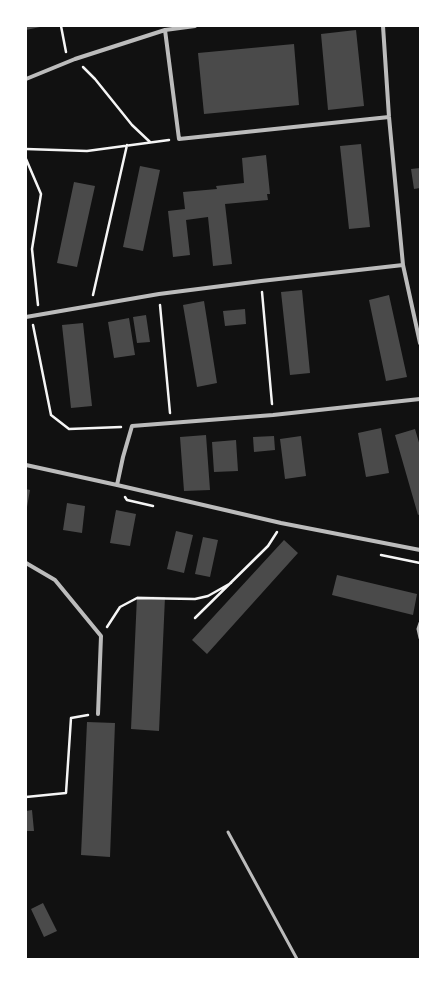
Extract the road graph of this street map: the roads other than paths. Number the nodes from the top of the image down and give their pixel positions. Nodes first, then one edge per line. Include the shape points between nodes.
1 (195, 26) edge
2 (383, 26) edge
3 (165, 30) junction
4 (26, 79) edge
5 (389, 117) junction
6 (403, 265) junction
7 (26, 317) edge
8 (420, 344) edge
9 (420, 399) edge
10 (26, 465) edge
11 (117, 485) junction
12 (420, 550) edge
13 (26, 564) edge
14 (420, 623) edge
15 (419, 630) edge
16 (420, 638) edge
17 (98, 714) road end
18 (228, 832) dead end
19 (297, 959) edge

1 - 3 street
2 - 5 street
3 - 4 street via 75,59
3 - 5 street via 179,139
5 - 6 street
6 - 7 street via 159,294
6 - 8 street
9 - 11 street via 273,415 132,426
10 - 11 street
11 - 12 street via 281,523
13 - 17 street via 55,580 101,636
14 - 15 lane
15 - 16 lane
18 - 19 lane

